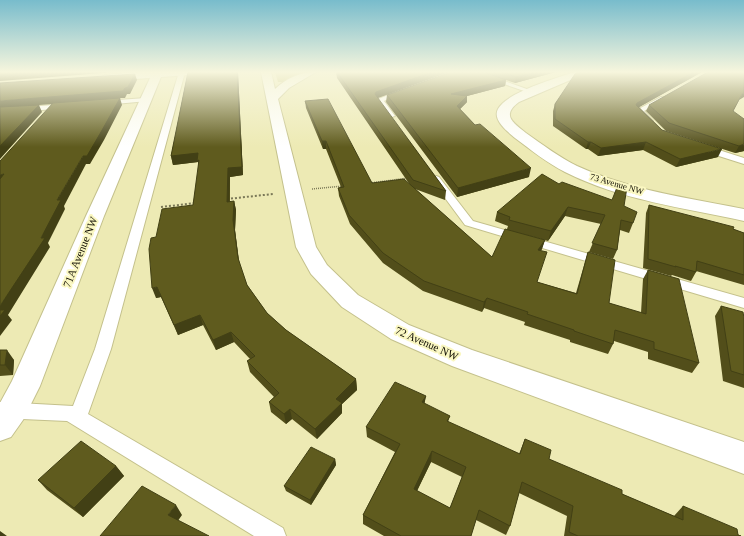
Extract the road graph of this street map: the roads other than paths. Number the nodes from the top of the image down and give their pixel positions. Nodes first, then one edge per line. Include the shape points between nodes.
1 (147, 97) edge
2 (177, 97) edge
3 (388, 97) edge
4 (520, 97) edge
5 (664, 97) edge
6 (272, 98) edge
7 (146, 100) junction
8 (98, 104) edge
9 (74, 106) edge
10 (52, 108) junction
11 (0, 111) edge
12 (41, 120) edge
13 (398, 127) edge
14 (657, 130) edge
15 (692, 144) edge
16 (744, 161) edge
17 (432, 172) edge
18 (744, 215) edge
19 (744, 303) edge
20 (4, 416) edge
21 (78, 418) junction
22 (744, 458) edge
23 (275, 536) edge

1 - 7 street, 71A Avenue NW
2 - 21 lane via 103,350
3 - 13 lane via 380,100
4 - 18 street, 73 Avenue NW via 505,105 502,112 504,120 525,139 578,172 640,191
5 - 14 lane via 639,110
6 - 22 street, 72 Avenue NW via 306,247 319,269 350,301 400,332 462,358
7 - 8 lane
7 - 20 street, 71A Avenue NW via 25,386
9 - 10 lane
10 - 11 lane
10 - 12 lane
15 - 16 lane
17 - 19 lane via 468,223
20 - 21 lane via 70,413
21 - 23 lane

